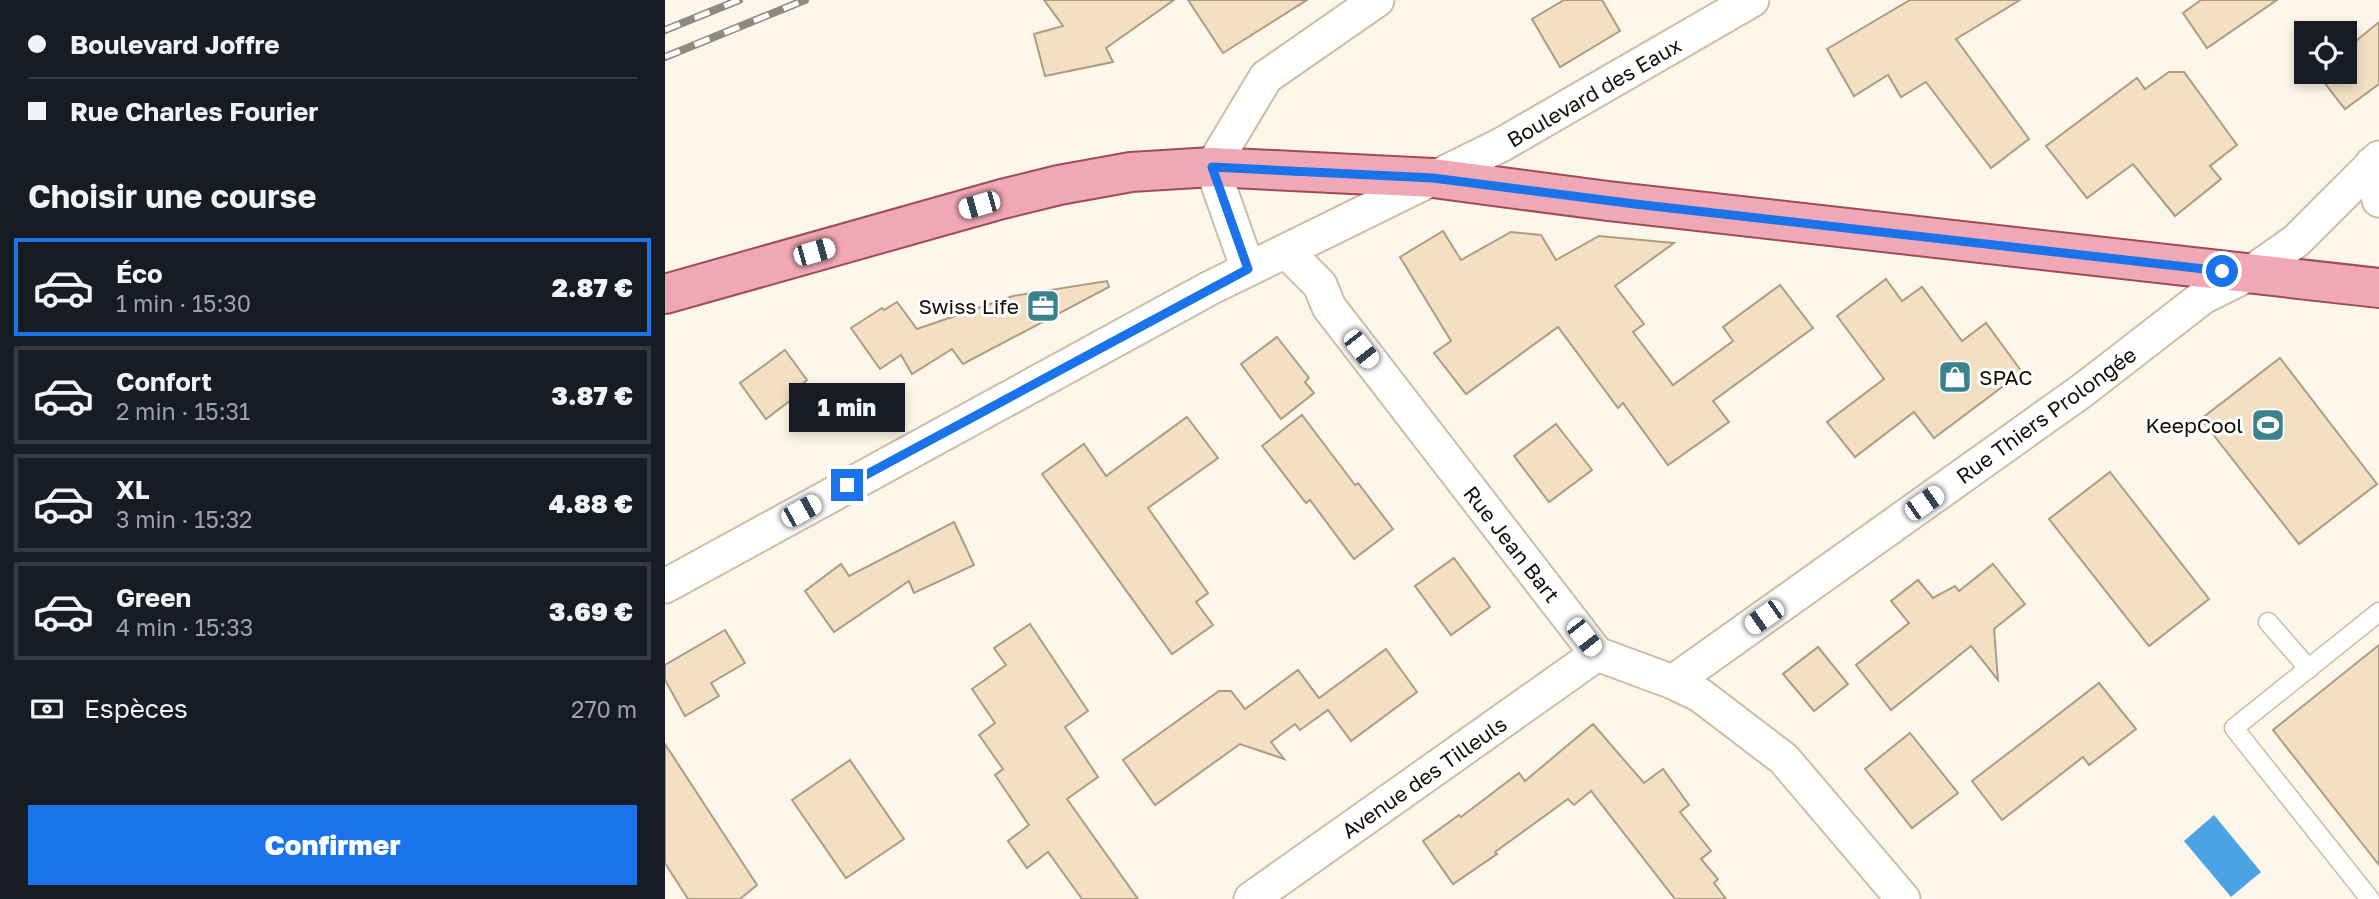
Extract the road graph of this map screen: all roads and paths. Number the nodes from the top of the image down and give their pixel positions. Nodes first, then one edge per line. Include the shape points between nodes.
1 (1377, 0) edge
2 (1752, 0) edge
3 (2375, 161) edge
4 (1212, 167) junction
5 (1433, 178) junction
6 (2379, 200) edge
7 (1286, 251) junction
8 (1248, 269) junction
9 (2249, 274) junction
10 (2379, 288) edge
11 (665, 294) edge
12 (665, 586) edge
13 (2379, 612) edge
14 (2267, 622) dead end
15 (1597, 654) junction
16 (2309, 669) junction
17 (1673, 682) junction
18 (1251, 899) edge
19 (1903, 899) edge
20 (2370, 899) edge

1 - 4 street via 1266,77
2 - 5 street, Boulevard des Eaux via 1501,145
3 - 6 street
3 - 9 street, Rue Thiers Prolongée via 2296,241
4 - 5 main road
4 - 8 street
4 - 11 main road via 1131,172 1059,185
5 - 7 street, Boulevard des Eaux
5 - 9 main road
7 - 8 street, Boulevard des Eaux
7 - 15 street, Rue Jean Bart via 1319,285 1329,307
8 - 12 street, Boulevard des Eaux
9 - 10 main road
9 - 17 street, Rue Thiers Prolongée via 2203,297 2083,390
13 - 16 lane
14 - 16 lane
15 - 17 street
15 - 18 street, Avenue des Tilleuls
16 - 20 lane via 2234,728
17 - 19 street via 1700,695 1784,759

